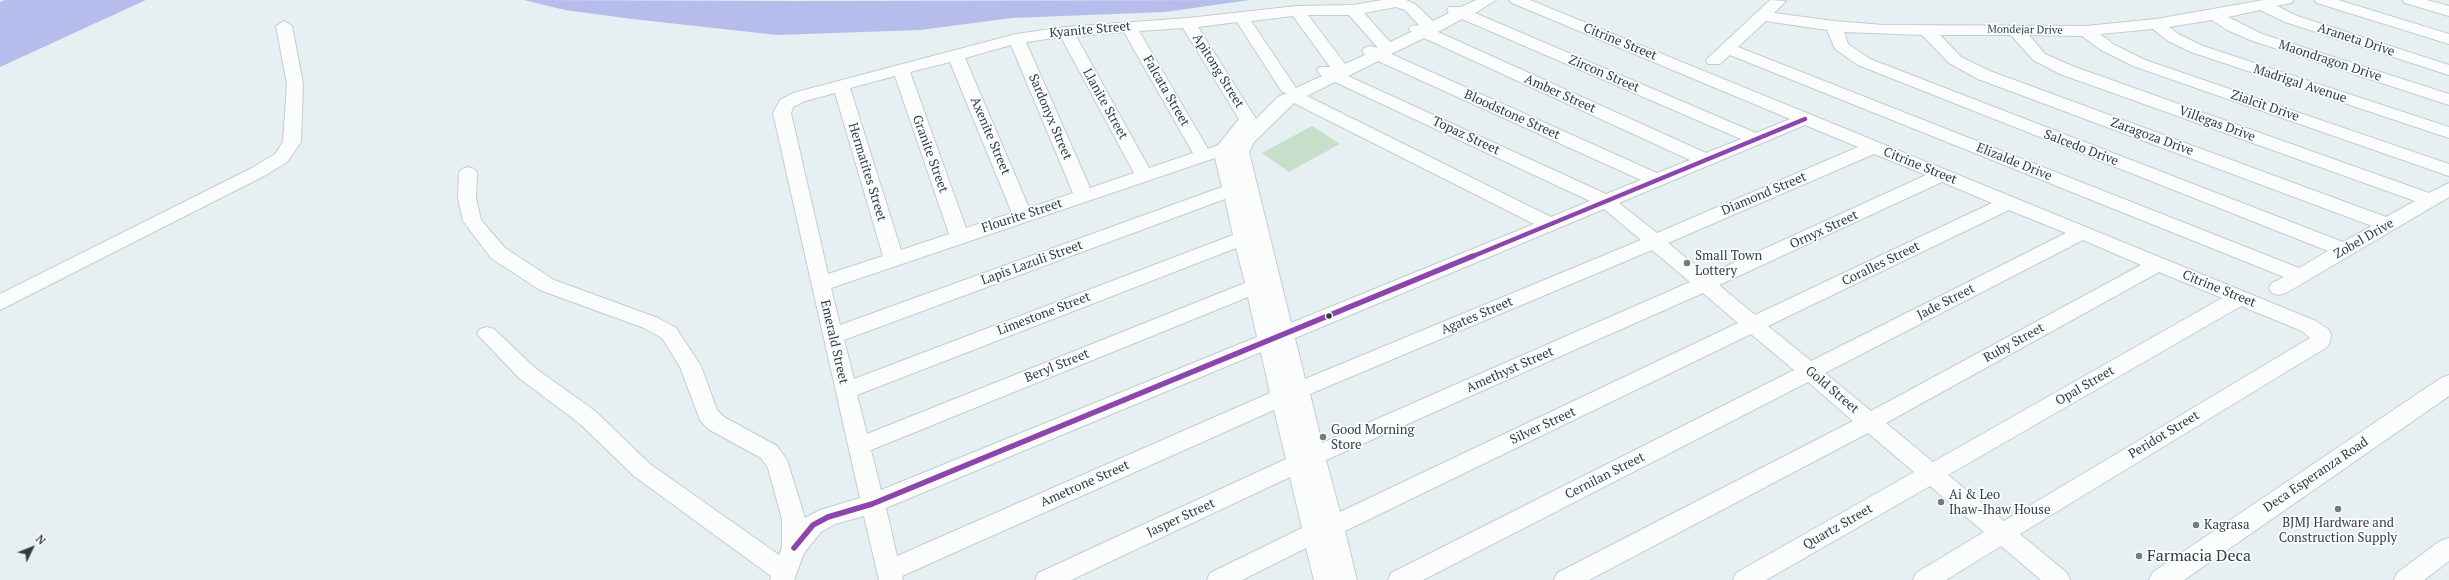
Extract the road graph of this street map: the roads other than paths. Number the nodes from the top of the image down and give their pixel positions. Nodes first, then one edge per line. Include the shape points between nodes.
1 (1488, 0) edge
2 (1517, 0) edge
3 (2286, 0) edge
4 (2322, 0) edge
5 (2410, 0) edge
6 (1778, 1) dead end
7 (2264, 6) junction
8 (1462, 7) edge
9 (1353, 10) junction
10 (2449, 11) edge
11 (1297, 12) junction
12 (2215, 15) junction
13 (1241, 16) junction
14 (1762, 16) junction
15 (1188, 23) junction
16 (2156, 24) junction
17 (284, 26) dead end
18 (1128, 26) junction
19 (1834, 26) junction
20 (1424, 28) junction
21 (2015, 30) junction
22 (2086, 30) junction
23 (1927, 31) junction
24 (1066, 32) junction
25 (1016, 38) junction
26 (2449, 39) edge
27 (1728, 48) junction
28 (1379, 50) junction
29 (956, 56) junction
30 (1714, 61) dead end
31 (901, 70) junction
32 (2449, 70) edge
33 (1335, 71) junction
34 (841, 86) junction
35 (1290, 92) junction
36 (2449, 100) edge
37 (786, 104) joint
38 (1805, 118) junction
39 (1248, 119) junction
40 (2449, 133) edge
41 (1755, 139) junction
42 (1874, 147) junction
43 (1224, 149) junction
44 (1203, 156) junction
45 (1705, 160) junction
46 (2449, 170) edge
47 (468, 173) dead end
48 (1942, 175) junction
49 (1144, 176) junction
50 (1656, 180) junction
51 (2449, 189) edge
52 (1232, 190) junction
53 (1084, 196) junction
54 (2430, 200) junction
55 (1606, 201) junction
56 (2009, 202) junction
57 (1023, 216) junction
58 (1550, 224) junction
59 (2389, 224) junction
60 (2082, 232) junction
61 (960, 237) junction
62 (1243, 238) junction
63 (1654, 242) junction
64 (2345, 250) junction
65 (894, 259) junction
66 (2158, 264) junction
67 (2301, 276) junction
68 (820, 284) junction
69 (1705, 284) junction
70 (1256, 286) junction
71 (2279, 288) dead end
72 (2240, 297) junction
73 (0, 303) edge
74 (1754, 326) junction
75 (487, 334) dead end
76 (2321, 334) joint
77 (832, 336) junction
78 (1276, 337) junction
79 (1810, 372) junction
80 (2449, 384) edge
81 (845, 391) junction
82 (1290, 393) junction
83 (1870, 422) junction
84 (859, 446) junction
85 (1306, 459) junction
86 (1931, 474) junction
87 (872, 504) junction
88 (1323, 529) junction
89 (2002, 533) junction
90 (794, 548) junction
91 (2449, 548) edge
92 (890, 575) edge
93 (784, 576) edge
94 (1047, 580) edge
95 (1219, 580) edge
96 (1326, 580) edge
97 (1346, 580) edge
98 (1400, 580) edge
99 (1566, 580) edge
100 (1745, 580) edge
101 (1925, 580) edge
102 (2058, 580) edge
103 (2163, 580) edge
104 (2406, 580) edge

1 - 8 street
2 - 38 street, Citrine Street
3 - 7 street, Mondejar Drive
4 - 26 street
5 - 10 street
6 - 14 street
7 - 12 street, Mondejar Drive
7 - 32 street, Araneta Drive via 2291,19
8 - 20 street
8 - 41 street, Zircon Street
9 - 11 street, Kyanite Street
9 - 20 street, Kyanite Street via 1402,3 1410,7
9 - 28 street
11 - 13 street, Kyanite Street
11 - 33 street
12 - 16 street, Mondejar Drive
12 - 36 street, Maondragon Drive via 2233,27 2256,37
13 - 15 street, Kyanite Street
13 - 35 street
14 - 19 street, Mondejar Drive
14 - 27 street
15 - 18 street, Kyanite Street
15 - 39 street, Apitong Street
16 - 22 street, Mondejar Drive
16 - 40 street, Madrigal Avenue via 2174,38 2197,49
17 - 73 street via 295,84 292,142 281,158
18 - 24 street, Kyanite Street
18 - 44 street, Falcata Street
19 - 23 street, Mondejar Drive
19 - 64 street, Salcedo Drive via 1841,46 1850,54 1883,70
20 - 28 street
20 - 45 street, Amber Street
21 - 22 street, Mondejar Drive
21 - 23 street, Mondejar Drive
21 - 54 street, Villegas Drive via 2039,57 2066,70
22 - 46 street, Zialcit Drive via 2107,47 2139,63
23 - 59 street, Zaragoza Drive via 1955,60 1984,75
24 - 25 street, Kyanite Street
24 - 49 street, Llanite Street
25 - 29 street, Kyanite Street
25 - 53 street, Sardonyx Street
27 - 30 street
27 - 67 street, Elizalde Drive
28 - 33 street
28 - 50 street, Bloodstone Street
29 - 31 street, Kyanite Street
29 - 57 street, Axenite Street
31 - 34 street, Kyanite Street
31 - 61 street, Granite Street
33 - 35 street
33 - 55 street, Topaz Street
34 - 37 street, Kyanite Street via 800,97
34 - 65 street, Hermatites Street
35 - 39 street via 1270,99
35 - 58 street
35 - 78 street via 1246,140 1240,152
37 - 68 street, Emerald Street via 782,113
38 - 41 street
38 - 42 street, Citrine Street
39 - 43 street
41 - 45 street
42 - 48 street, Citrine Street
42 - 63 street, Diamond Street
43 - 44 street, Flourite Street
43 - 52 street
44 - 49 street, Flourite Street
45 - 50 street
47 - 90 street via 467,198 472,220 498,253 547,285 651,323 669,333 690,366 708,414 716,422 769,452 779,466 794,520
48 - 56 street, Citrine Street
48 - 69 street, Ornyx Street
49 - 53 street, Flourite Street
50 - 55 street
51 - 54 street, Zobel Drive
52 - 62 street
52 - 77 street, Lapis Lazuli Street
53 - 57 street, Flourite Street
54 - 59 street, Zobel Drive
55 - 58 street
55 - 63 street, Gold Street
56 - 60 street, Citrine Street
56 - 74 street, Coralles Street
57 - 61 street, Flourite Street
58 - 78 street
59 - 64 street, Zobel Drive
60 - 66 street, Citrine Street
60 - 79 street, Jade Street
61 - 65 street, Flourite Street
62 - 70 street
62 - 81 street, Limestone Street
63 - 69 street, Gold Street
63 - 82 street, Agates Street
64 - 67 street, Zobel Drive
65 - 68 street, Flourite Street
66 - 72 street, Citrine Street
66 - 83 street, Ruby Street
67 - 71 street, Zobel Drive
68 - 77 street, Emerald Street
69 - 74 street, Gold Street
69 - 85 street, Amethyst Street
70 - 78 street
70 - 84 street, Beryl Street
72 - 76 street, Citrine Street via 2309,326
72 - 86 street, Opal Street
74 - 79 street, Gold Street
74 - 88 street, Silver Street
75 - 93 street via 527,373 587,417 642,470
76 - 89 street, Peridot Street via 2320,342
77 - 81 street, Emerald Street
78 - 82 street
78 - 87 street
79 - 83 street, Gold Street
79 - 98 street, Cernilan Street
80 - 103 street, Deca Esperanza Road
81 - 84 street, Emerald Street
82 - 85 street
82 - 92 street, Ametrone Street
83 - 86 street, Gold Street
83 - 99 street, Ruby Street
84 - 87 street, Emerald Street
85 - 88 street
85 - 94 street, Jasper Street
86 - 89 street, Gold Street
86 - 100 street, Quartz Street
87 - 90 street via 828,517 813,525
87 - 92 street, Emerald Street
88 - 95 street, Silver Street
88 - 96 street
88 - 97 street
89 - 101 street
89 - 102 street, Gold Street
90 - 93 street
91 - 104 street

